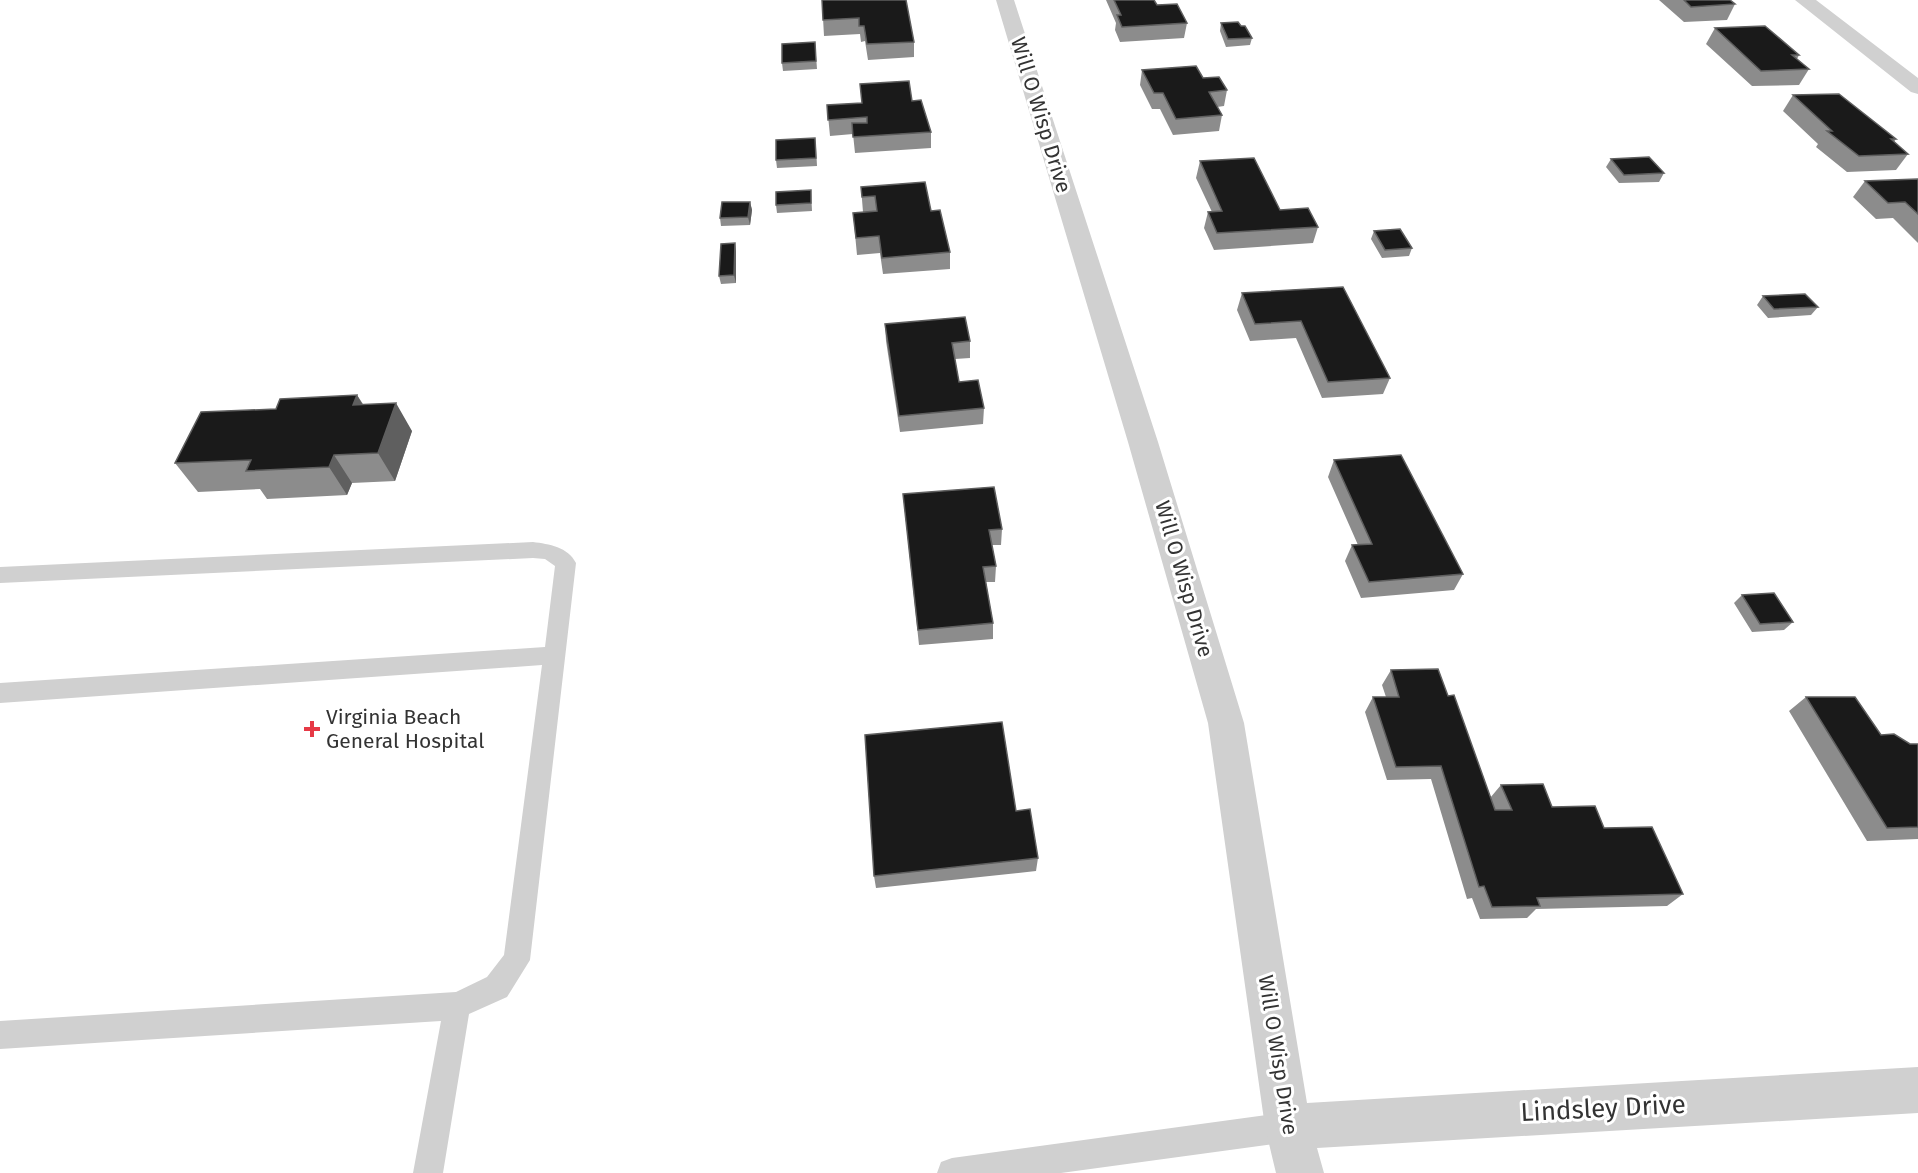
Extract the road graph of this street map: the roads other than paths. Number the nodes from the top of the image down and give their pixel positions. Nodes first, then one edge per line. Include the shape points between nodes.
1 (1005, 0) edge
2 (1804, 0) edge
3 (1918, 88) edge
4 (0, 575) edge
5 (556, 655) junction
6 (0, 693) edge
7 (457, 1006) junction
8 (0, 1035) edge
9 (1918, 1090) edge
10 (1288, 1127) junction
11 (1075, 1165) edge
12 (428, 1173) edge
13 (952, 1173) edge
14 (1300, 1173) edge

1 - 10 street, Will O Wisp Drive via 1140,431 1226,723
2 - 3 street
4 - 5 lane via 550,552 566,563
5 - 6 lane
5 - 7 lane via 517,960 497,987
7 - 8 lane
7 - 12 lane
9 - 10 street, Lindsley Drive
10 - 11 lane
10 - 14 street, Will O Wisp Drive
11 - 13 lane

